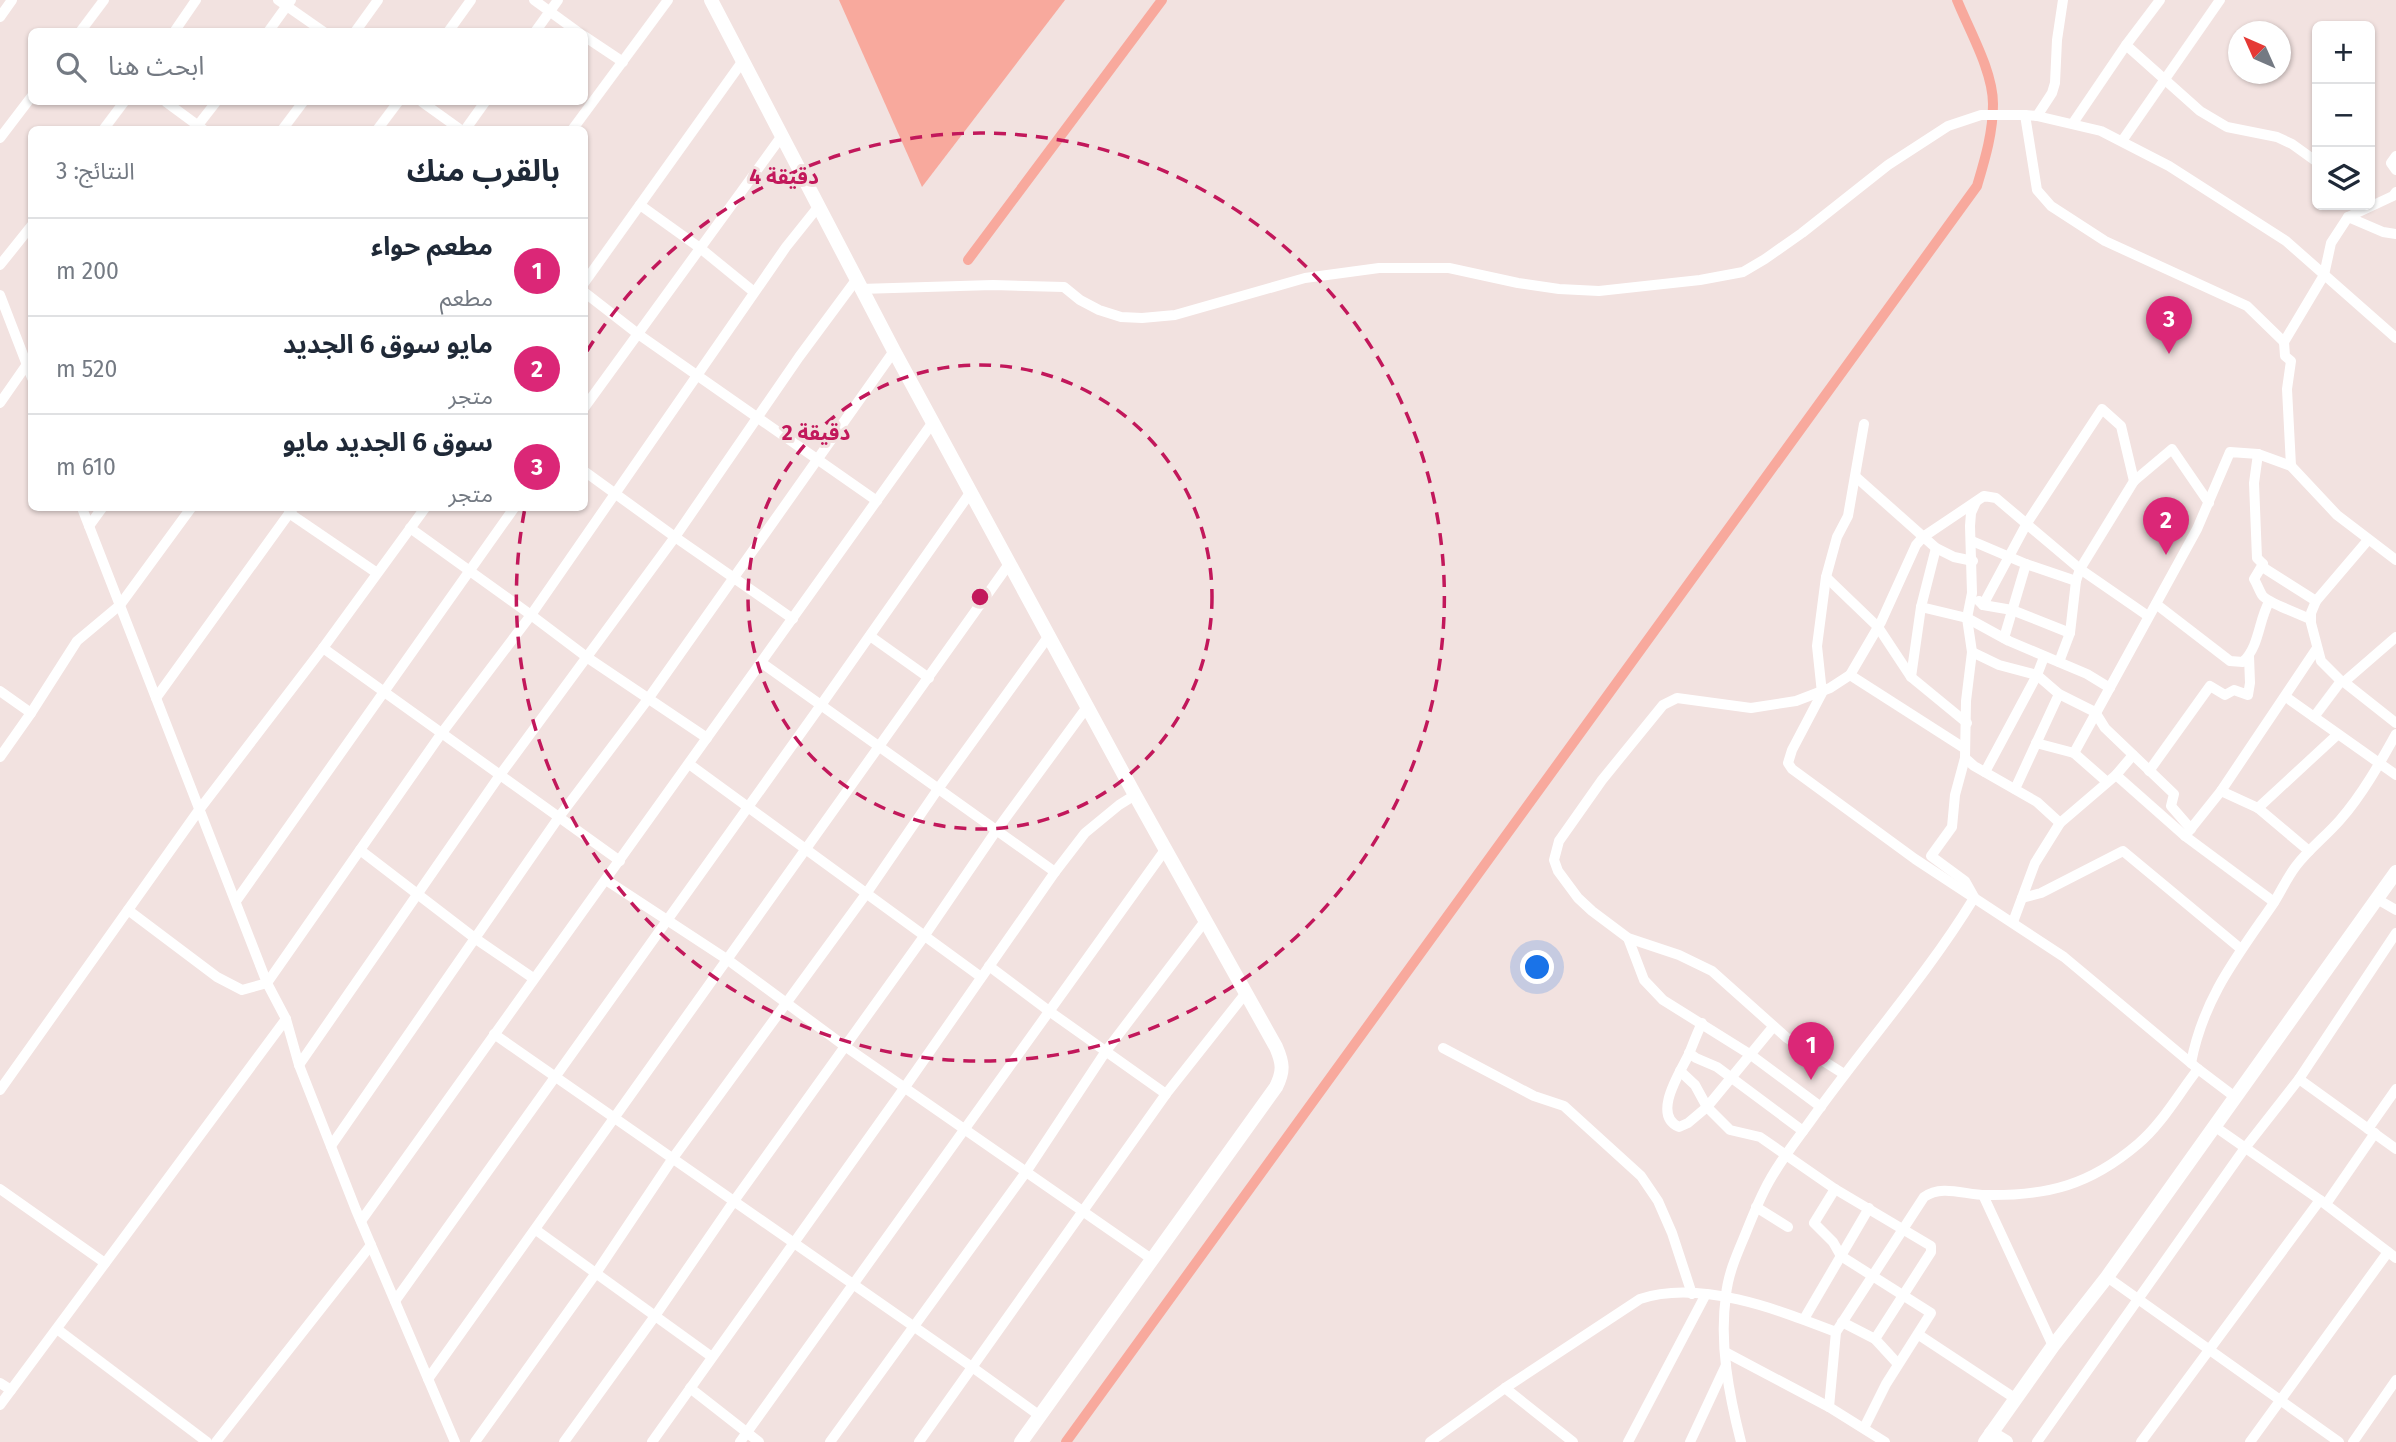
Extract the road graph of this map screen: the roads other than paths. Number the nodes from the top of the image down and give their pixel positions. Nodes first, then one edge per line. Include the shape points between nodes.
1 (12, 0) edge
2 (104, 0) edge
3 (196, 0) edge
4 (378, 0) edge
5 (471, 0) edge
6 (534, 0) edge
7 (558, 0) edge
8 (668, 0) edge
9 (711, 0) edge
10 (2063, 0) edge
11 (2160, 0) edge
12 (2220, 0) edge
13 (285, 2) edge
14 (550, 10) junction
15 (0, 16) edge
16 (83, 28) edge
17 (177, 28) edge
18 (270, 28) edge
19 (319, 28) edge
20 (358, 28) edge
21 (451, 28) edge
22 (538, 28) edge
23 (573, 28) edge
24 (588, 39) edge
25 (2126, 45) junction
26 (623, 62) junction
27 (742, 62) junction
28 (2164, 80) junction
29 (28, 101) edge
30 (122, 105) edge
31 (170, 105) edge
32 (214, 105) edge
33 (301, 105) edge
34 (396, 105) edge
35 (426, 105) edge
36 (483, 105) edge
37 (2025, 115) junction
38 (2037, 116) junction
39 (2073, 123) junction
40 (106, 126) edge
41 (196, 126) edge
42 (200, 126) edge
43 (285, 126) edge
44 (380, 126) edge
45 (457, 126) edge
46 (466, 126) edge
47 (575, 126) edge
48 (781, 137) junction
49 (0, 138) edge
50 (2122, 141) junction
51 (2396, 156) edge
52 (2312, 158) edge
53 (2396, 170) edge
54 (2396, 192) edge
55 (2375, 203) edge
56 (640, 205) junction
57 (818, 207) junction
58 (2362, 210) edge
59 (2348, 218) junction
60 (28, 230) edge
61 (2396, 234) edge
62 (700, 248) junction
63 (0, 265) edge
64 (2324, 275) junction
65 (588, 277) edge
66 (858, 285) junction
67 (754, 292) junction
68 (0, 295) edge
69 (588, 295) edge
70 (638, 334) junction
71 (2396, 338) edge
72 (2284, 342) junction
73 (894, 351) junction
74 (28, 359) edge
75 (28, 362) edge
76 (698, 374) junction
77 (0, 403) edge
78 (588, 403) edge
79 (757, 419) junction
80 (933, 422) junction
81 (1864, 424) dead end
82 (2259, 454) junction
83 (817, 458) junction
84 (2291, 466) junction
85 (588, 474) edge
86 (1856, 477) junction
87 (2134, 481) junction
88 (970, 493) junction
89 (617, 494) junction
90 (1976, 500) junction
91 (877, 501) junction
92 (2209, 503) junction
93 (83, 511) edge
94 (100, 511) edge
95 (189, 511) edge
96 (290, 511) edge
97 (292, 511) edge
98 (423, 511) edge
99 (512, 511) edge
100 (2027, 523) junction
101 (89, 526) junction
102 (410, 528) junction
103 (675, 537) junction
104 (1923, 537) junction
105 (2368, 540) junction
106 (1972, 541) junction
107 (1936, 548) junction
108 (2011, 556) junction
109 (2396, 560) edge
110 (1973, 561) junction
111 (1009, 564) junction
112 (2026, 564) junction
113 (2263, 564) junction
114 (2080, 569) junction
115 (469, 570) junction
116 (377, 573) junction
117 (733, 577) junction
118 (1826, 578) junction
119 (2076, 581) junction
120 (1972, 593) junction
121 (2316, 601) junction
122 (2269, 602) junction
123 (2156, 604) junction
124 (120, 605) junction
125 (1983, 605) junction
126 (1920, 607) junction
127 (2012, 610) junction
128 (531, 615) junction
129 (2148, 616) junction
130 (1967, 618) junction
131 (793, 619) junction
132 (2310, 619) junction
133 (1878, 627) junction
134 (2070, 633) junction
135 (870, 636) junction
136 (1048, 637) junction
137 (2396, 637) edge
138 (2004, 638) junction
139 (323, 648) junction
140 (2318, 648) junction
141 (1972, 652) junction
142 (2249, 656) junction
143 (2043, 657) junction
144 (588, 658) junction
145 (2059, 662) junction
146 (762, 663) junction
147 (1850, 675) junction
148 (2037, 676) junction
149 (1911, 677) junction
150 (929, 678) junction
151 (2343, 681) junction
152 (2110, 688) junction
153 (0, 691) edge
154 (384, 692) junction
155 (1822, 693) junction
156 (2059, 694) junction
157 (2286, 697) junction
158 (156, 698) junction
159 (648, 699) junction
160 (821, 705) junction
161 (1087, 707) junction
162 (2095, 712) junction
163 (31, 713) junction
164 (2314, 718) junction
165 (1967, 723) junction
166 (2396, 723) edge
167 (441, 734) junction
168 (2337, 734) junction
169 (2396, 734) edge
170 (708, 738) junction
171 (2036, 743) junction
172 (879, 748) junction
173 (1965, 753) junction
174 (2074, 753) junction
175 (2133, 755) junction
176 (0, 757) edge
177 (688, 764) junction
178 (2379, 765) junction
179 (2149, 771) junction
180 (1985, 772) junction
181 (500, 775) junction
182 (2396, 775) edge
183 (2111, 778) junction
184 (938, 789) junction
185 (2014, 789) junction
186 (2221, 791) junction
187 (1135, 796) junction
188 (2258, 807) junction
189 (748, 808) junction
190 (199, 810) junction
191 (559, 817) junction
192 (2060, 822) junction
193 (996, 831) junction
194 (2188, 832) junction
195 (360, 850) junction
196 (807, 850) junction
197 (1165, 850) junction
198 (2309, 851) junction
199 (620, 861) junction
200 (1055, 872) junction
201 (2396, 872) edge
202 (606, 880) junction
203 (417, 894) junction
204 (866, 894) junction
205 (1974, 898) junction
206 (2022, 898) junction
207 (2376, 899) junction
208 (236, 901) junction
209 (2274, 902) junction
210 (128, 910) junction
211 (2396, 910) edge
212 (666, 921) junction
213 (1205, 921) junction
214 (2013, 922) junction
215 (2396, 933) edge
216 (925, 935) junction
217 (1628, 938) junction
218 (476, 939) junction
219 (2241, 948) junction
220 (728, 960) junction
221 (989, 966) junction
222 (981, 977) junction
223 (533, 978) junction
224 (267, 983) junction
225 (1245, 994) junction
226 (786, 1004) junction
227 (1049, 1011) junction
228 (286, 1019) junction
229 (1702, 1023) junction
230 (1773, 1027) junction
231 (494, 1034) junction
232 (846, 1047) junction
233 (1443, 1048) dead end
234 (1106, 1051) junction
235 (1689, 1053) junction
236 (1751, 1055) junction
237 (299, 1065) junction
238 (2194, 1066) junction
239 (1680, 1071) junction
240 (1844, 1074) junction
241 (554, 1077) junction
242 (1730, 1078) junction
243 (2299, 1079) junction
244 (905, 1087) junction
245 (2396, 1089) edge
246 (0, 1090) edge
247 (1166, 1094) junction
248 (2235, 1097) junction
249 (1707, 1107) junction
250 (1821, 1107) junction
251 (614, 1118) junction
252 (2214, 1126) junction
253 (966, 1129) junction
254 (1803, 1131) junction
255 (2371, 1131) junction
256 (331, 1146) junction
257 (2245, 1148) junction
258 (2396, 1149) edge
259 (1786, 1155) junction
260 (673, 1158) junction
261 (1026, 1172) junction
262 (0, 1189) edge
263 (1835, 1189) junction
264 (1983, 1195) junction
265 (734, 1201) junction
266 (2323, 1202) junction
267 (1756, 1207) junction
268 (1869, 1208) junction
269 (1081, 1212) junction
270 (361, 1221) junction
271 (1788, 1227) dead end
272 (1903, 1228) junction
273 (536, 1230) junction
274 (793, 1244) junction
275 (371, 1245) junction
276 (2392, 1255) edge
277 (1841, 1256) junction
278 (1153, 1260) junction
279 (105, 1263) junction
280 (596, 1273) junction
281 (1873, 1275) junction
282 (2107, 1277) junction
283 (852, 1285) junction
284 (1692, 1294) junction
285 (1706, 1294) junction
286 (1904, 1294) junction
287 (1725, 1296) junction
288 (2138, 1298) junction
289 (395, 1301) junction
290 (655, 1316) junction
291 (1804, 1319) junction
292 (1842, 1322) junction
293 (913, 1326) junction
294 (57, 1329) junction
295 (1836, 1332) junction
296 (1919, 1335) junction
297 (1875, 1339) junction
298 (2053, 1346) junction
299 (2209, 1349) junction
300 (1725, 1352) junction
301 (712, 1357) junction
302 (1898, 1364) junction
303 (1726, 1365) junction
304 (972, 1367) junction
305 (428, 1379) junction
306 (2396, 1380) edge
307 (0, 1382) edge
308 (690, 1388) junction
309 (1505, 1388) junction
310 (11, 1390) junction
311 (2016, 1399) junction
312 (2280, 1399) junction
313 (0, 1405) edge
314 (1829, 1407) junction
315 (1040, 1416) junction
316 (1864, 1428) junction
317 (748, 1432) junction
318 (1988, 1437) edge
319 (207, 1442) edge
320 (216, 1442) edge
321 (455, 1442) edge
322 (475, 1442) edge
323 (564, 1442) edge
324 (652, 1442) edge
325 (740, 1442) edge
326 (759, 1442) edge
327 (830, 1442) edge
328 (919, 1442) edge
329 (1021, 1442) edge
330 (1430, 1442) edge
331 (1573, 1442) edge
332 (1629, 1442) edge
333 (1690, 1442) edge
334 (1741, 1442) edge
335 (1885, 1442) edge
336 (2006, 1442) edge
337 (2037, 1442) edge
338 (2141, 1442) edge
339 (2250, 1442) edge
340 (2339, 1442) edge
341 (2353, 1442) edge

1 - 15 street
2 - 16 street
3 - 17 street
4 - 20 street
5 - 21 street
6 - 14 street
7 - 14 street
8 - 26 street
9 - 27 street
10 - 38 street via 2055,83
11 - 25 street
12 - 28 street
13 - 18 street
13 - 19 street
14 - 22 street
14 - 23 street
24 - 26 street
25 - 28 street
25 - 39 street
26 - 47 street
27 - 48 street
27 - 56 street
28 - 50 street
28 - 52 street via 2227,127 2277,137
29 - 49 street
30 - 40 street
31 - 41 street
32 - 42 street
33 - 43 street
34 - 44 street
35 - 45 street
36 - 46 street
37 - 38 street
37 - 66 street via 1981,115 1948,126 1765,259 1743,272 1700,280 1599,290 1559,289 1449,268 1379,268 1306,278 1175,315 1142,318 1099,310 1064,287
37 - 72 street via 2037,190 2043,200 2105,241 2248,306
38 - 39 street
39 - 50 street
48 - 57 street
48 - 62 street
50 - 64 street via 2286,241
51 - 53 street via 2390,163
54 - 55 street
56 - 62 street
56 - 65 street
57 - 66 street
57 - 67 street
58 - 59 street
59 - 61 street
59 - 64 street via 2331,243
60 - 63 street
62 - 67 street
62 - 70 street
64 - 71 street
64 - 72 street
66 - 73 street
66 - 79 street
67 - 76 street
68 - 74 street
69 - 70 street
70 - 76 street
70 - 78 street
72 - 84 street via 2291,361 2287,389
73 - 80 street
73 - 83 street
75 - 77 street
76 - 79 street
76 - 89 street
79 - 83 street
79 - 103 street
80 - 88 street
80 - 91 street
81 - 86 street
82 - 84 street
82 - 92 street via 2230,452
82 - 113 street via 2254,517 2257,558
83 - 91 street
83 - 117 street
84 - 105 street
85 - 89 street
86 - 104 street
86 - 118 street
87 - 92 street via 2172,449
87 - 100 street via 2121,426 2102,409
87 - 114 street
88 - 111 street
88 - 135 street
89 - 103 street
89 - 128 street
90 - 100 street via 1984,496 1996,499
90 - 104 street
90 - 106 street via 1971,513
91 - 131 street
92 - 123 street
93 - 101 street
94 - 101 street
95 - 124 street
96 - 158 street
97 - 116 street
98 - 102 street
99 - 115 street
100 - 108 street
100 - 114 street
101 - 124 street
102 - 115 street
102 - 116 street
103 - 117 street
103 - 144 street
104 - 107 street
104 - 133 street
105 - 109 street
105 - 121 street
106 - 108 street
106 - 110 street
107 - 110 street
107 - 126 street
108 - 112 street
108 - 125 street
110 - 120 street
111 - 136 street
111 - 150 street
112 - 119 street
112 - 127 street
113 - 121 street
113 - 122 street via 2254,579
114 - 119 street
114 - 129 street
115 - 128 street
115 - 154 street
116 - 139 street
117 - 131 street
117 - 159 street
118 - 133 street
118 - 155 street via 1817,646
119 - 134 street
120 - 125 street
120 - 130 street
121 - 132 street
122 - 132 street
122 - 142 street
123 - 129 street
123 - 142 street via 2230,661 2243,662
124 - 158 street
124 - 163 street via 77,640
125 - 127 street
126 - 130 street
126 - 149 street
127 - 134 street
127 - 138 street
128 - 144 street
128 - 167 street
129 - 152 street
130 - 138 street
130 - 141 street
131 - 146 street
132 - 140 street
133 - 147 street
133 - 149 street
134 - 145 street
135 - 150 street
135 - 160 street
136 - 161 street
136 - 184 street
137 - 151 street
138 - 143 street
139 - 154 street
139 - 190 street
140 - 151 street via 2320,661
140 - 157 street
141 - 148 street
141 - 165 street
142 - 179 street via 2248,695 2234,690 2225,695 2210,686
143 - 145 street
143 - 148 street
144 - 159 street
144 - 181 street
145 - 152 street
146 - 160 street
146 - 170 street
147 - 155 street
147 - 173 street
148 - 156 street
148 - 180 street
149 - 165 street
150 - 172 street
151 - 164 street
151 - 166 street
152 - 162 street
153 - 163 street
154 - 167 street
154 - 208 street
155 - 205 street via 1792,751 1788,762 1792,769
155 - 217 street via 1751,708 1670,700 1602,780 1559,841 1554,860 1578,898
156 - 162 street
156 - 171 street
157 - 164 street
157 - 186 street
158 - 190 street
159 - 170 street
159 - 191 street
160 - 172 street
160 - 189 street
161 - 187 street
161 - 193 street
162 - 174 street
162 - 175 street
163 - 176 street
164 - 168 street
165 - 173 street
167 - 181 street
167 - 195 street
168 - 178 street
168 - 188 street
169 - 178 street
170 - 177 street
171 - 174 street
171 - 185 street
172 - 184 street
172 - 196 street
173 - 180 street
173 - 205 street via 1952,827 1931,856 1965,881
174 - 183 street
175 - 179 street
175 - 183 street
177 - 189 street
177 - 199 street
178 - 182 street
178 - 198 street via 2342,818
179 - 194 street via 2174,794 2171,806
180 - 185 street
181 - 191 street
181 - 203 street
183 - 192 street
183 - 194 street
184 - 193 street
184 - 204 street
185 - 192 street
186 - 188 street
186 - 194 street
187 - 197 street
187 - 200 street via 1085,833
188 - 198 street
189 - 196 street
189 - 212 street
190 - 208 street
190 - 210 street
191 - 199 street
191 - 218 street
192 - 206 street via 2035,863
193 - 200 street
193 - 216 street
194 - 209 street
195 - 203 street
195 - 224 street
196 - 204 street
196 - 220 street
197 - 213 street
197 - 227 street
198 - 209 street
199 - 202 street
200 - 221 street
201 - 207 street
202 - 212 street
202 - 223 street
203 - 218 street
203 - 237 street
204 - 216 street
204 - 226 street
205 - 214 street
205 - 240 street via 1947,942
206 - 214 street
206 - 219 street via 2042,894 2123,851
207 - 211 street
207 - 248 street
208 - 224 street
209 - 219 street
210 - 224 street via 217,977 242,990
210 - 246 street
212 - 220 street
212 - 241 street
213 - 225 street
213 - 234 street
214 - 238 street via 2075,965
215 - 243 street
216 - 222 street
216 - 232 street
217 - 229 street via 1644,980 1678,1011
217 - 230 street via 1679,954 1712,971
218 - 223 street
218 - 256 street
219 - 238 street via 2206,1009 2195,1039
220 - 226 street
220 - 251 street
221 - 222 street
221 - 227 street
222 - 244 street
223 - 231 street
224 - 228 street
225 - 247 street
225 - 278 street via 1276,1047 1283,1073
226 - 232 street
226 - 260 street
227 - 234 street
227 - 253 street
228 - 237 street
228 - 279 street
229 - 235 street
229 - 236 street
230 - 236 street
230 - 240 street
231 - 241 street
231 - 270 street
232 - 244 street
232 - 265 street
233 - 284 street via 1534,1096 1564,1106 1641,1175 1668,1223
234 - 247 street
234 - 261 street
235 - 239 street
235 - 242 street
236 - 242 street
236 - 250 street
237 - 256 street
238 - 248 street
238 - 264 street via 2138,1143 2087,1179 2037,1193
239 - 249 street via 1695,1085
239 - 249 street via 1667,1102 1671,1121 1683,1126
240 - 250 street
241 - 251 street
241 - 289 street
242 - 249 street
242 - 254 street
243 - 255 street
243 - 257 street
244 - 253 street
244 - 274 street
245 - 255 street
247 - 269 street
248 - 252 street
249 - 259 street via 1730,1130 1755,1135
250 - 254 street
251 - 260 street
251 - 273 street
252 - 257 street
252 - 282 street
253 - 261 street
253 - 283 street
254 - 259 street
255 - 258 street
255 - 266 street
256 - 270 street
257 - 266 street
257 - 288 street
259 - 263 street
259 - 267 street
260 - 265 street
260 - 280 street
261 - 269 street
261 - 293 street
262 - 279 street
263 - 268 street
263 - 277 street via 1814,1223
264 - 272 street via 1932,1192
264 - 298 street
265 - 274 street
265 - 290 street
266 - 276 street
266 - 299 street
267 - 271 street
267 - 287 street
268 - 272 street
268 - 277 street
269 - 278 street
269 - 304 street
270 - 275 street
272 - 281 street
272 - 286 street via 1932,1248
273 - 280 street
273 - 305 street
274 - 283 street
274 - 301 street
275 - 289 street
275 - 320 street
276 - 312 street
277 - 281 street
277 - 291 street
278 - 315 street
279 - 294 street
280 - 290 street
280 - 322 street
281 - 286 street
281 - 292 street
282 - 288 street
282 - 298 street
283 - 293 street
283 - 317 street
284 - 285 street
284 - 309 street via 1640,1299
285 - 287 street
285 - 332 street
286 - 296 street via 1931,1311
286 - 297 street
287 - 291 street
287 - 300 street
288 - 299 street
288 - 337 street
289 - 305 street
290 - 301 street
290 - 323 street
291 - 295 street
292 - 295 street
292 - 297 street
293 - 304 street
293 - 327 street
294 - 310 street
294 - 319 street
295 - 314 street
296 - 302 street
296 - 311 street
297 - 302 street
298 - 311 street
299 - 312 street
299 - 338 street
300 - 303 street
300 - 314 street
301 - 308 street
302 - 316 street
303 - 333 street
303 - 334 street
304 - 315 street
304 - 328 street
305 - 321 street
306 - 341 street
307 - 310 street
308 - 317 street
308 - 324 street
309 - 330 street
309 - 331 street
310 - 313 street
311 - 318 street
312 - 339 street
312 - 340 street
314 - 316 street
315 - 329 street
316 - 335 street
317 - 325 street
317 - 326 street
318 - 336 street

